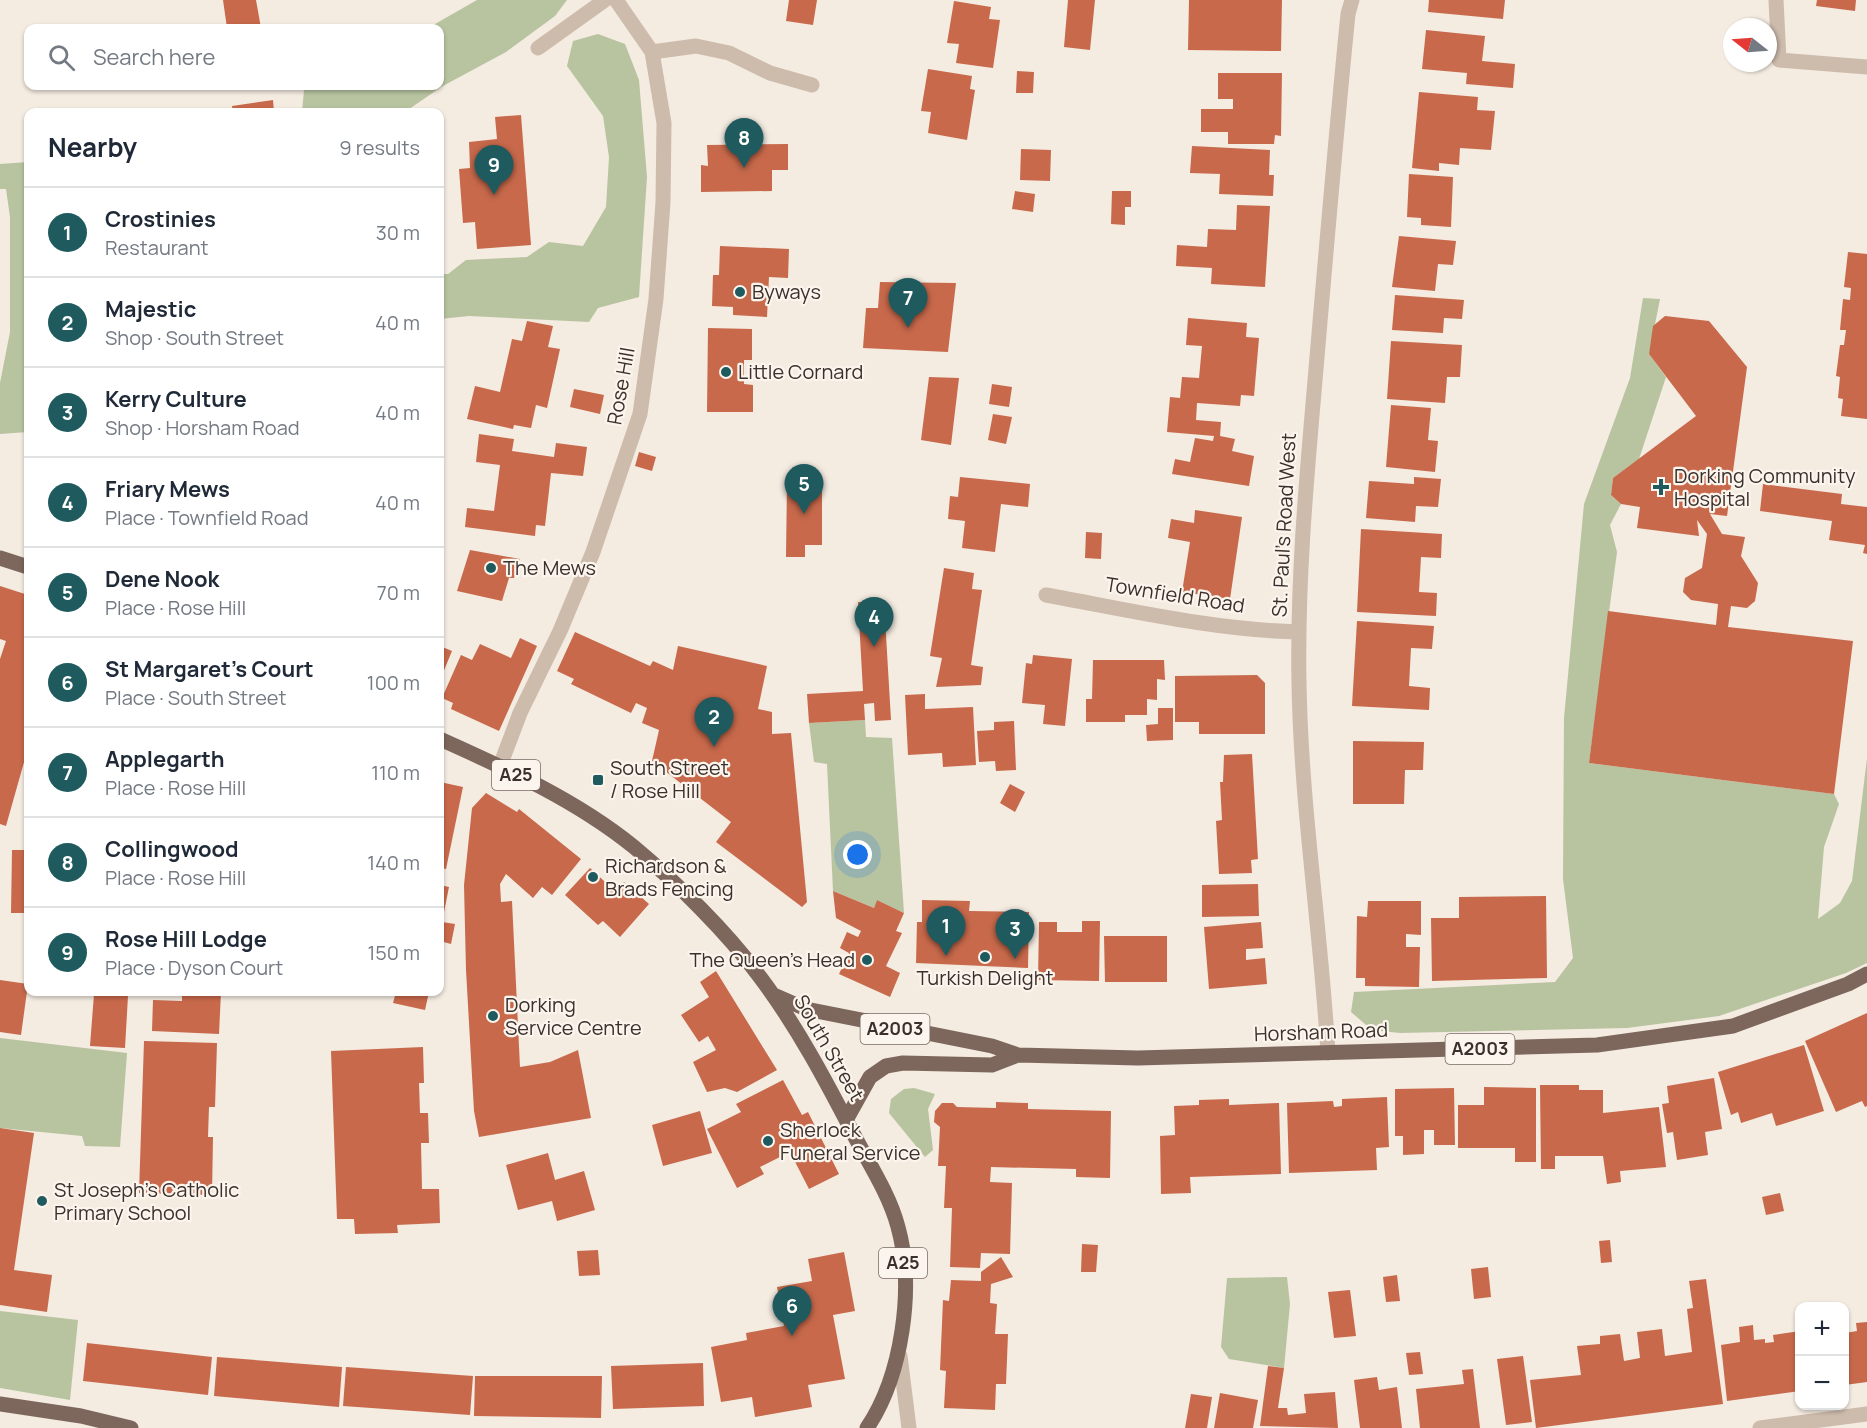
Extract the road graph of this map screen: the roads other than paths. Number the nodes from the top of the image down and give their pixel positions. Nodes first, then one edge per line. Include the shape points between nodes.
1 (605, 0) edge
2 (616, 0) edge
3 (1352, 0) edge
4 (1776, 0) edge
5 (538, 48) dead end
6 (652, 52) junction
7 (1867, 67) edge
8 (812, 85) dead end
9 (0, 558) edge
10 (24, 566) edge
11 (1046, 595) dead end
12 (1299, 632) junction
13 (444, 741) edge
14 (500, 766) junction
15 (1867, 974) edge
16 (774, 995) junction
17 (1328, 1053) junction
18 (1018, 1055) junction
19 (846, 1120) junction
20 (900, 1356) junction
21 (0, 1404) edge
22 (1867, 1414) edge
23 (131, 1428) edge
24 (867, 1428) edge
25 (909, 1428) edge
26 (1760, 1428) edge

1 - 5 street
2 - 6 street, Rose Hill
3 - 12 street, St. Paul's Road West via 1308,460
4 - 7 street via 1779,60
6 - 8 street via 696,46 729,53 770,73
6 - 14 street, Rose Hill via 664,123 663,202 656,299 640,414 593,552
9 - 10 main road
11 - 12 street, Townfield Road via 1270,632
12 - 17 street, St. Paul's Road West via 1313,903
13 - 14 main road, South Street / A25
14 - 16 main road, South Street / A25 via 591,815 634,848 721,929
15 - 17 main road, Horsham Road / A2003 via 1733,1026 1597,1045
16 - 18 main road, Horsham Road / A2003 via 806,1009 992,1046
16 - 19 main road, South Street / A25
17 - 18 main road, Horsham Road / A2003 via 1138,1058
18 - 19 main road, A2003 via 992,1065 886,1066 870,1077
19 - 20 main road, South Street / A25 via 898,1227 905,1281
20 - 24 main road, South Street / A25 via 881,1407
20 - 25 street, South Street
21 - 23 main road
22 - 26 street

